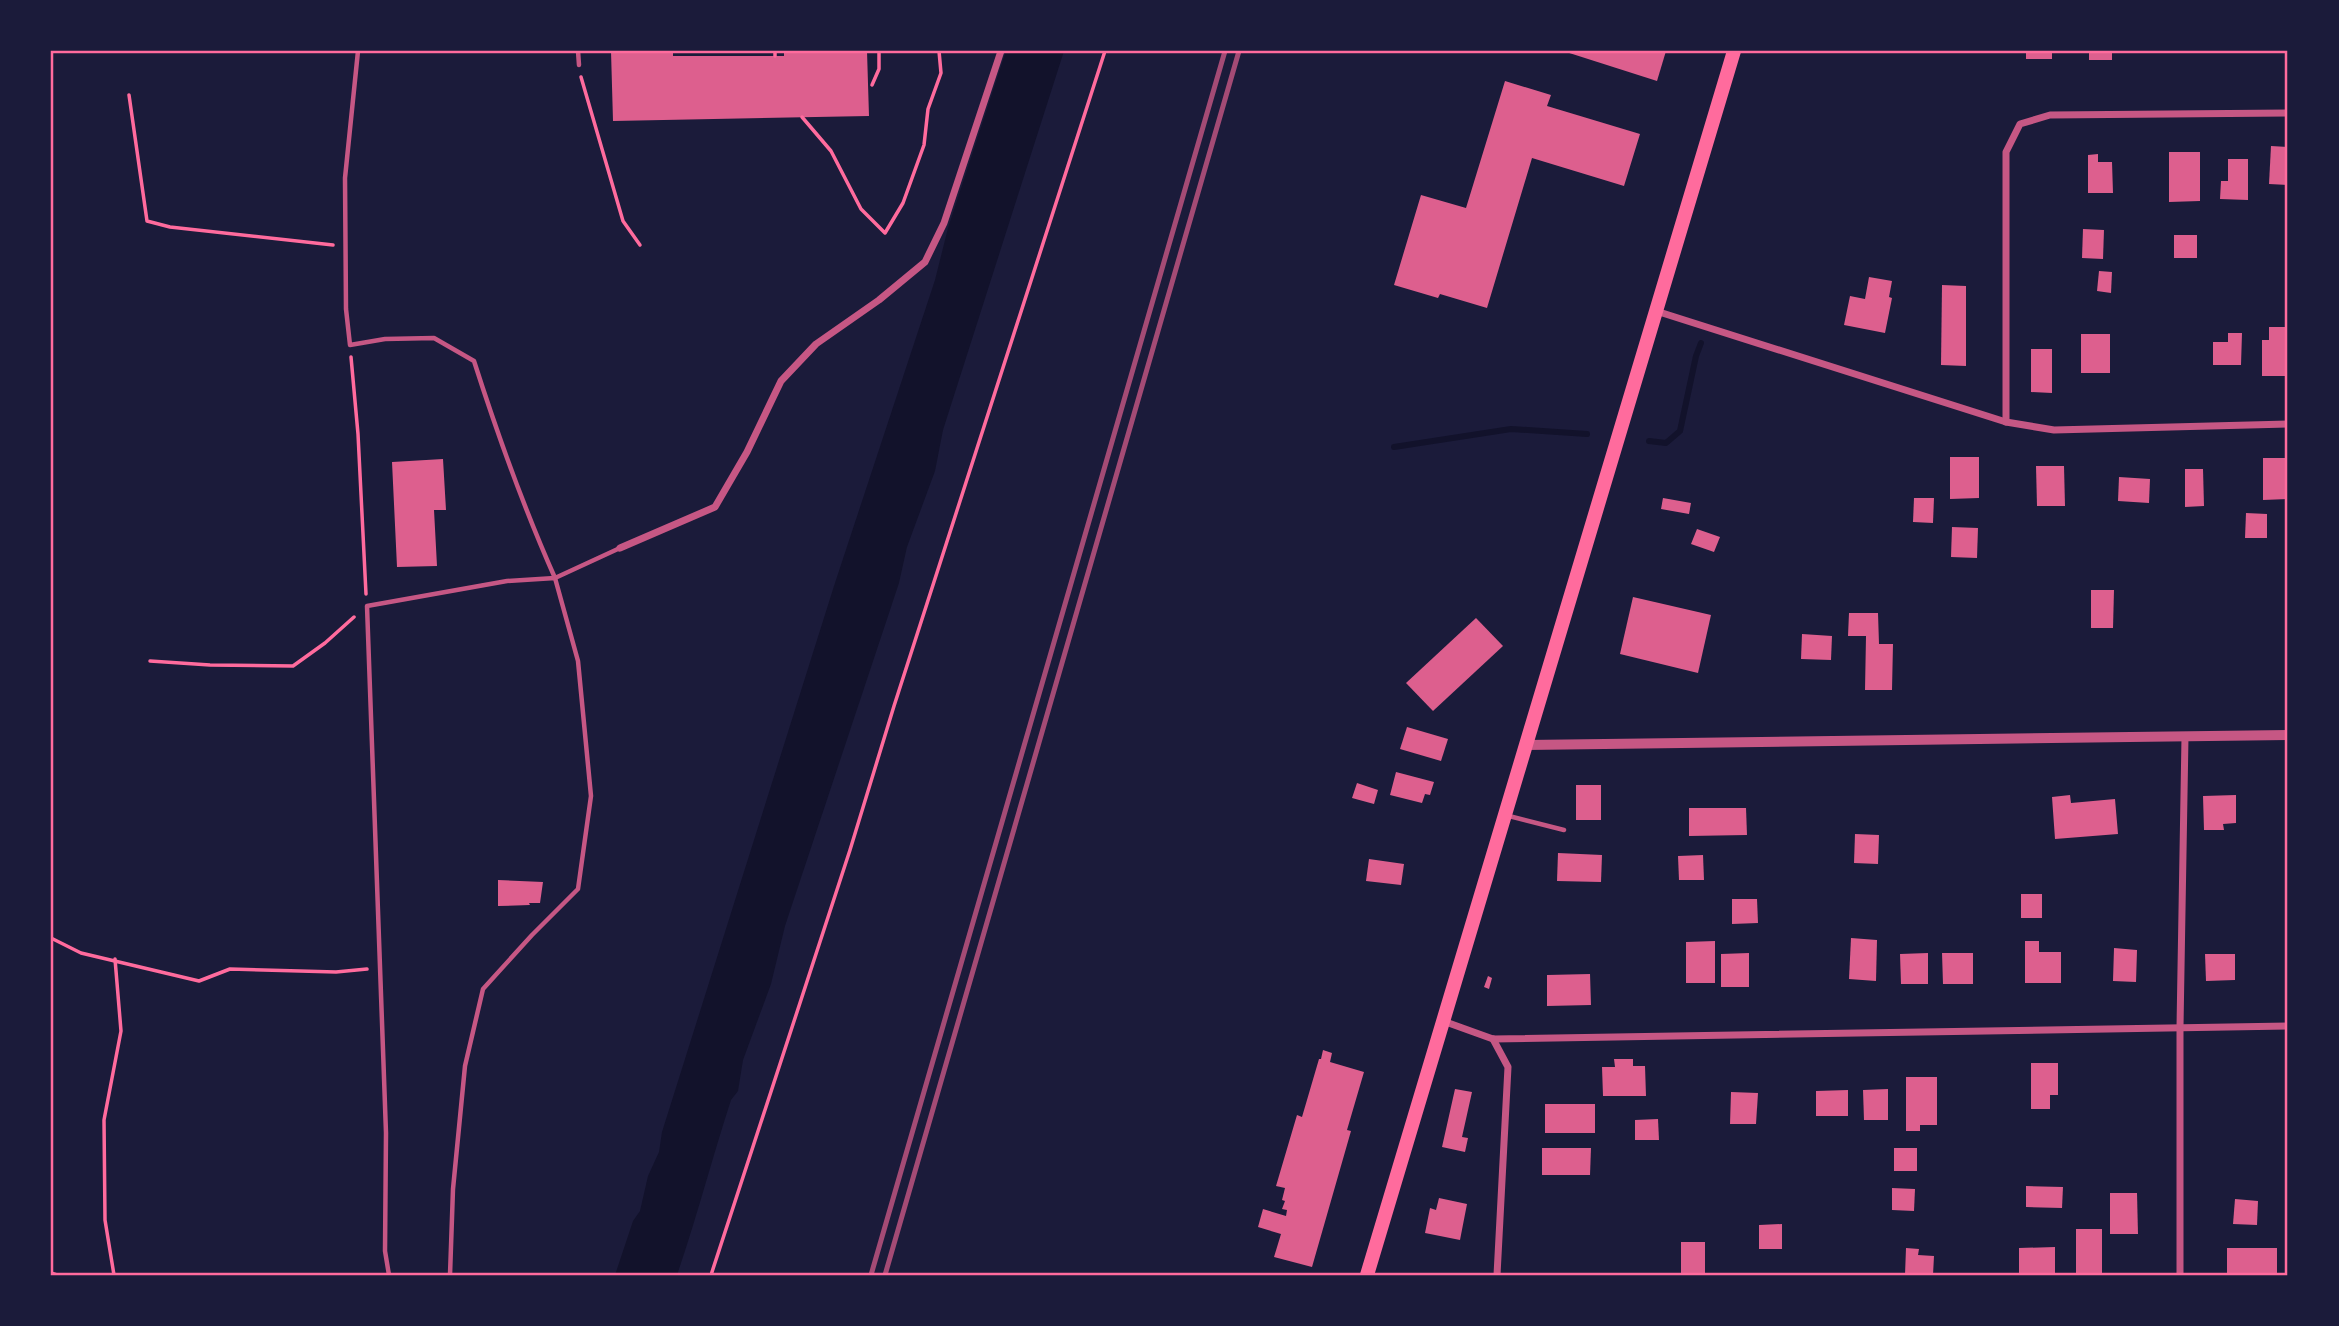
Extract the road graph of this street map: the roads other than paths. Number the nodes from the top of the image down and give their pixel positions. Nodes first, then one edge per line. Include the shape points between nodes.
1 (358, 51) edge
2 (578, 51) edge
3 (1001, 51) edge
4 (1734, 51) edge
5 (579, 65) road end
6 (2288, 113) edge
7 (1656, 311) junction
8 (2006, 422) junction
9 (2288, 424) edge
10 (620, 548) joint
11 (555, 578) junction
12 (2288, 735) edge
13 (2185, 737) junction
14 (1525, 745) junction
15 (1504, 814) junction
16 (1564, 830) dead end
17 (1442, 1021) junction
18 (2288, 1026) edge
19 (2180, 1027) junction
20 (1493, 1039) junction
21 (389, 1275) edge
22 (450, 1275) edge
23 (1367, 1275) edge
24 (1497, 1275) edge
25 (2180, 1275) edge

1 - 11 lane via 345,178 350,345 435,338 474,361 506,460
2 - 5 lane
3 - 10 street via 944,223 925,262 816,344 781,381 715,508
4 - 7 main road
6 - 8 street via 2050,115 2020,124 2006,152
7 - 8 street
7 - 14 main road
8 - 9 street via 2054,430
10 - 11 lane
11 - 21 lane via 508,581 367,606
11 - 22 lane via 578,661 591,796 578,889 482,989 465,1066
12 - 13 street
13 - 14 street
13 - 19 street
14 - 15 main road
15 - 16 lane
15 - 17 main road
17 - 20 street
17 - 23 main road
18 - 19 street
19 - 20 street
19 - 25 street
20 - 24 street via 1507,1067

